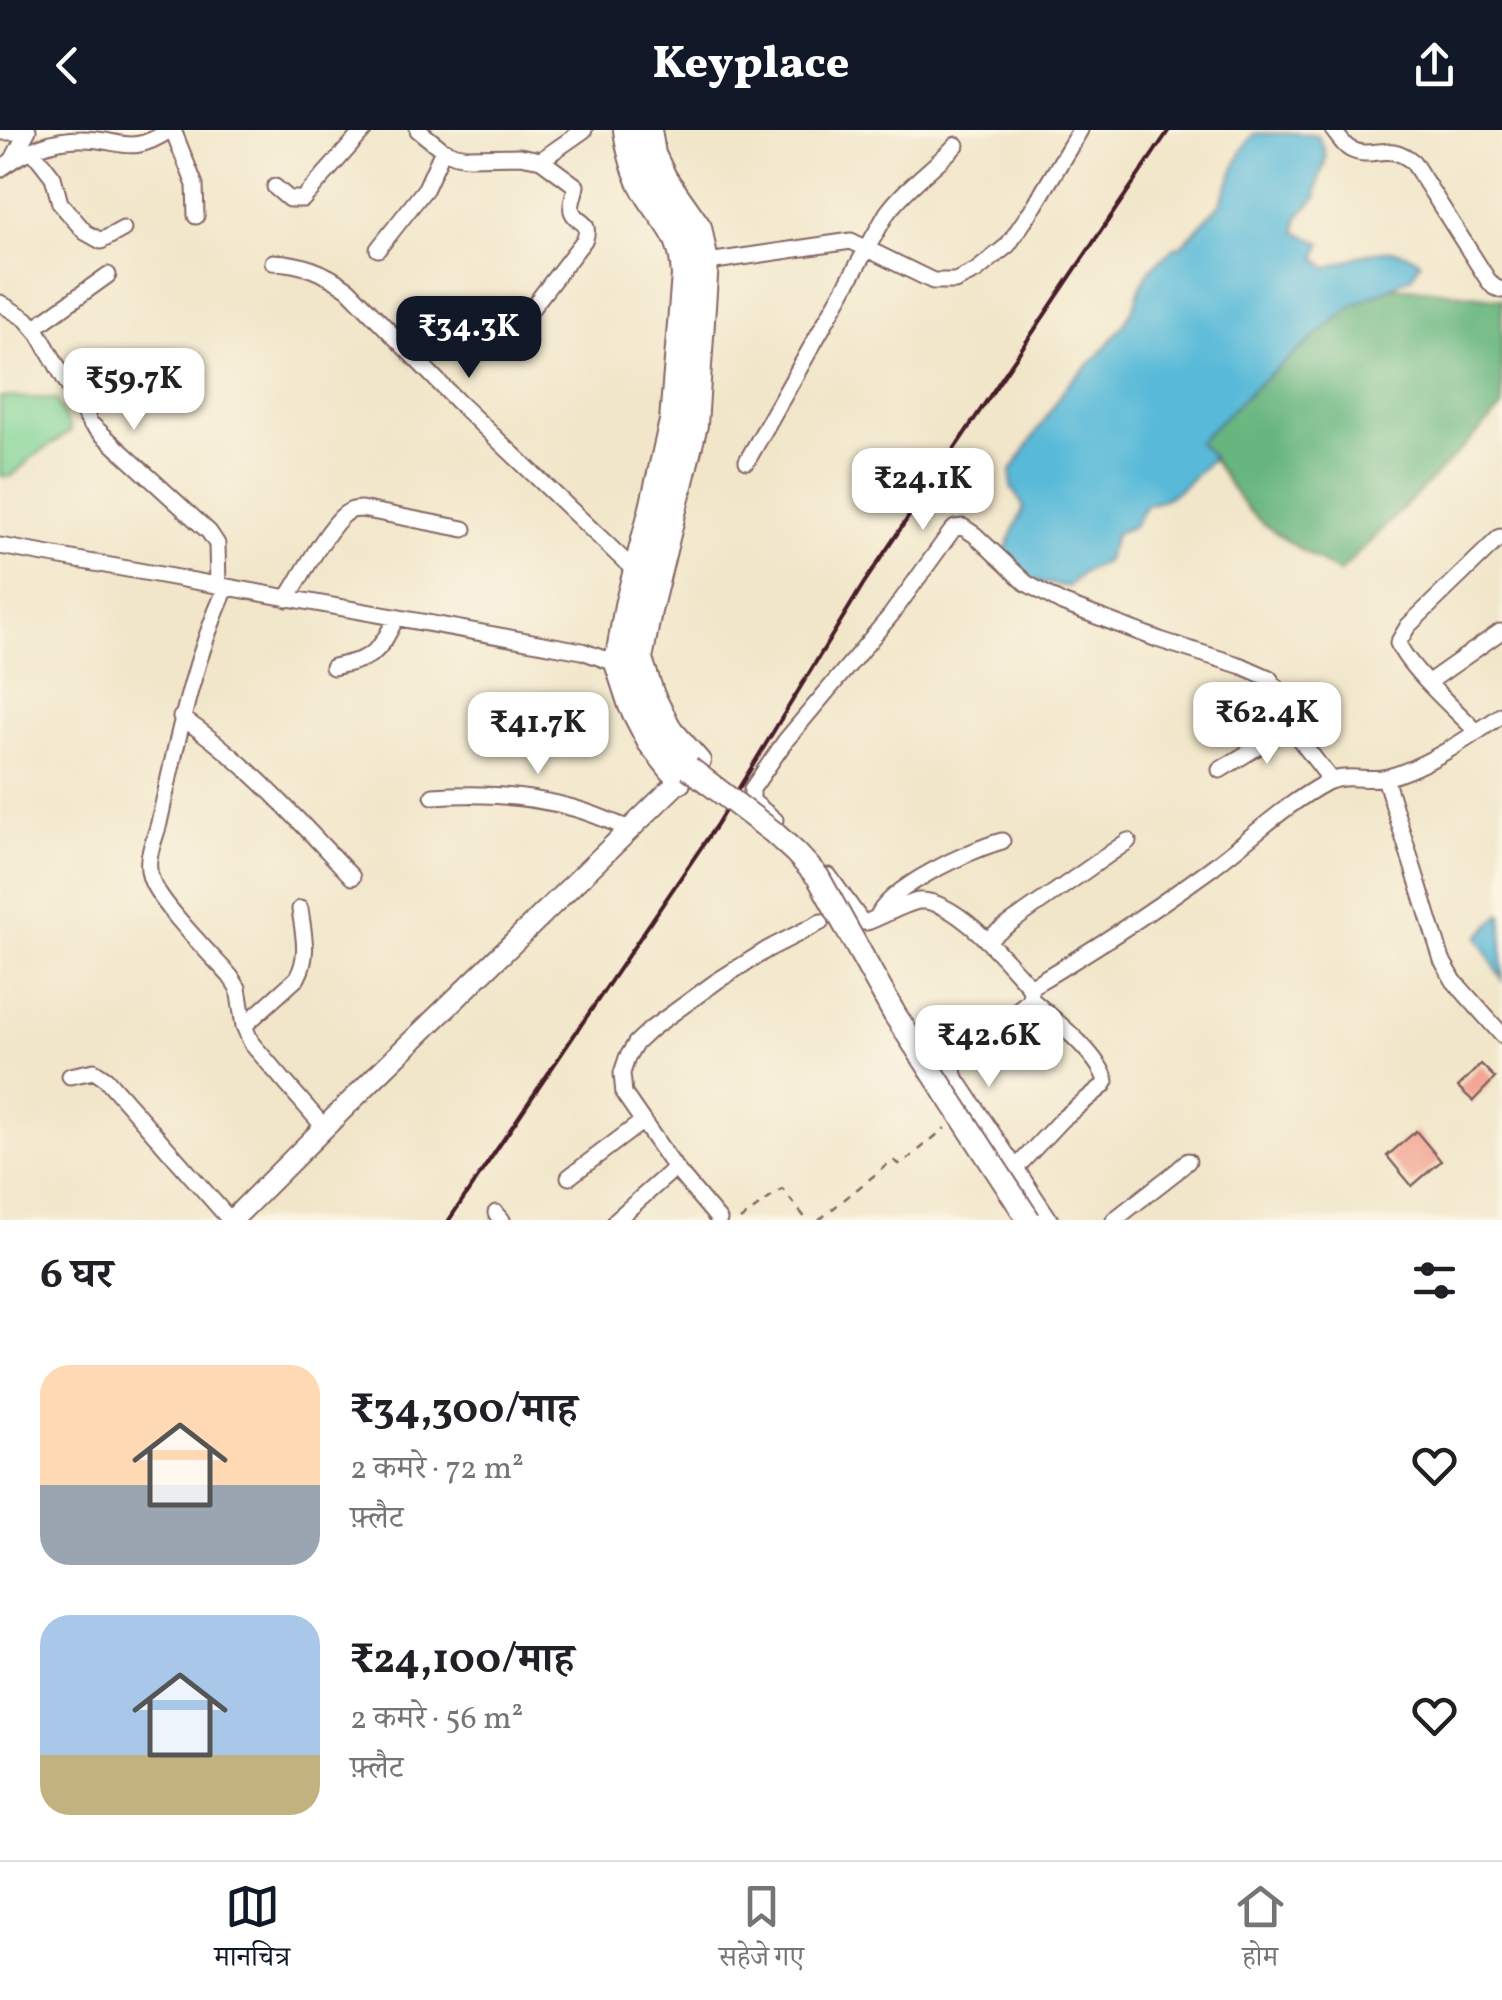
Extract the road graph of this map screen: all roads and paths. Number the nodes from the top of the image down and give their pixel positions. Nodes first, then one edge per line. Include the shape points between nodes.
1 (172, 130) edge
2 (364, 130) edge
3 (418, 130) edge
4 (584, 130) edge
5 (624, 130) edge
6 (636, 130) edge
7 (651, 130) edge
8 (1080, 130) edge
9 (1334, 130) edge
10 (28, 131) edge
11 (0, 132) edge
12 (956, 145) dead end
13 (32, 150) junction
14 (443, 150) junction
15 (541, 160) junction
16 (6, 164) edge
17 (275, 188) dead end
18 (196, 216) dead end
19 (123, 229) dead end
20 (867, 248) junction
21 (378, 250) dead end
22 (273, 262) dead end
23 (708, 262) junction
24 (108, 275) dead end
25 (1502, 290) edge
26 (0, 303) edge
27 (528, 313) dead end
28 (34, 328) junction
29 (746, 460) dead end
30 (464, 529) dead end
31 (1500, 537) edge
32 (0, 546) edge
33 (634, 570) junction
34 (222, 587) junction
35 (287, 599) junction
36 (396, 618) junction
37 (1500, 632) edge
38 (616, 654) junction
39 (333, 667) dead end
40 (1429, 682) junction
41 (1502, 715) edge
42 (181, 717) junction
43 (1290, 727) junction
44 (1477, 732) junction
45 (1220, 770) dead end
46 (1385, 778) junction
47 (1331, 780) junction
48 (680, 783) junction
49 (433, 796) dead end
50 (632, 829) junction
51 (1002, 841) dead end
52 (1128, 841) dead end
53 (352, 876) dead end
54 (300, 909) dead end
55 (877, 918) junction
56 (821, 922) dead end
57 (986, 940) junction
58 (1030, 993) junction
59 (244, 1026) junction
60 (1502, 1035) edge
61 (70, 1076) dead end
62 (642, 1121) junction
63 (954, 1121) dead end
64 (324, 1127) junction
65 (1188, 1160) dead end
66 (675, 1168) junction
67 (1016, 1169) junction
68 (569, 1177) dead end
69 (231, 1220) edge
70 (616, 1220) edge
71 (719, 1220) edge
72 (740, 1220) edge
73 (808, 1220) edge
74 (819, 1220) edge
75 (1028, 1220) edge
76 (1050, 1220) edge
77 (1114, 1220) edge

1 - 13 street via 128,147 82,139
1 - 18 street via 196,184
2 - 17 street via 304,199 289,199
3 - 14 street
4 - 15 street
5 - 33 main road via 642,190 676,238 682,275 670,421
6 - 75 highway, bridge via 653,180 689,240 694,275 682,423 632,636 642,699 659,734 689,768 773,832 818,877 894,1015
7 - 23 main road via 666,177 701,226
8 - 20 street via 1008,245 976,272 933,281
9 - 25 street via 1350,150 1399,152 1413,162 1488,280
10 - 11 street
10 - 16 street
12 - 20 street via 898,197
13 - 16 street
13 - 19 street via 85,232 101,240
14 - 15 street
14 - 21 street via 426,188
15 - 27 street via 576,186 572,212 588,233
20 - 23 street via 836,242
20 - 29 street
22 - 33 street via 312,268 348,290
23 - 48 main road via 697,425 642,659 671,728 700,762
24 - 28 street
26 - 28 street
28 - 34 street via 90,423 209,532 217,544
30 - 35 street via 352,510 341,516
31 - 40 street via 1401,636 1400,650
32 - 34 street
33 - 38 main road
34 - 35 street
34 - 42 street
35 - 36 street
36 - 38 street
36 - 39 street via 376,652
37 - 40 street
38 - 48 main road via 629,706
40 - 44 street
41 - 44 street
42 - 53 street via 257,778
42 - 59 street via 148,861 150,878 238,988
43 - 45 street
43 - 47 street
43 - 55 street via 1283,696 1268,678 1062,603 1026,583 968,530 955,528 751,792 752,801 821,865 858,920
44 - 46 street
46 - 47 street
46 - 60 street via 1442,960
47 - 58 street
48 - 50 main road
49 - 50 street via 516,796
50 - 64 main road
51 - 55 street via 932,872 880,908
52 - 57 street
54 - 59 street via 302,969
55 - 57 street via 918,900 949,910
56 - 62 street via 717,981 636,1043 622,1073 624,1094
57 - 58 street
58 - 67 street via 953,1069
58 - 67 street via 1106,1081
59 - 64 street
61 - 69 street via 94,1071 106,1079
62 - 66 street
62 - 68 street
63 - 74 path
64 - 69 main road
65 - 77 street
66 - 70 street
66 - 71 street
67 - 76 street
72 - 73 path via 782,1188

